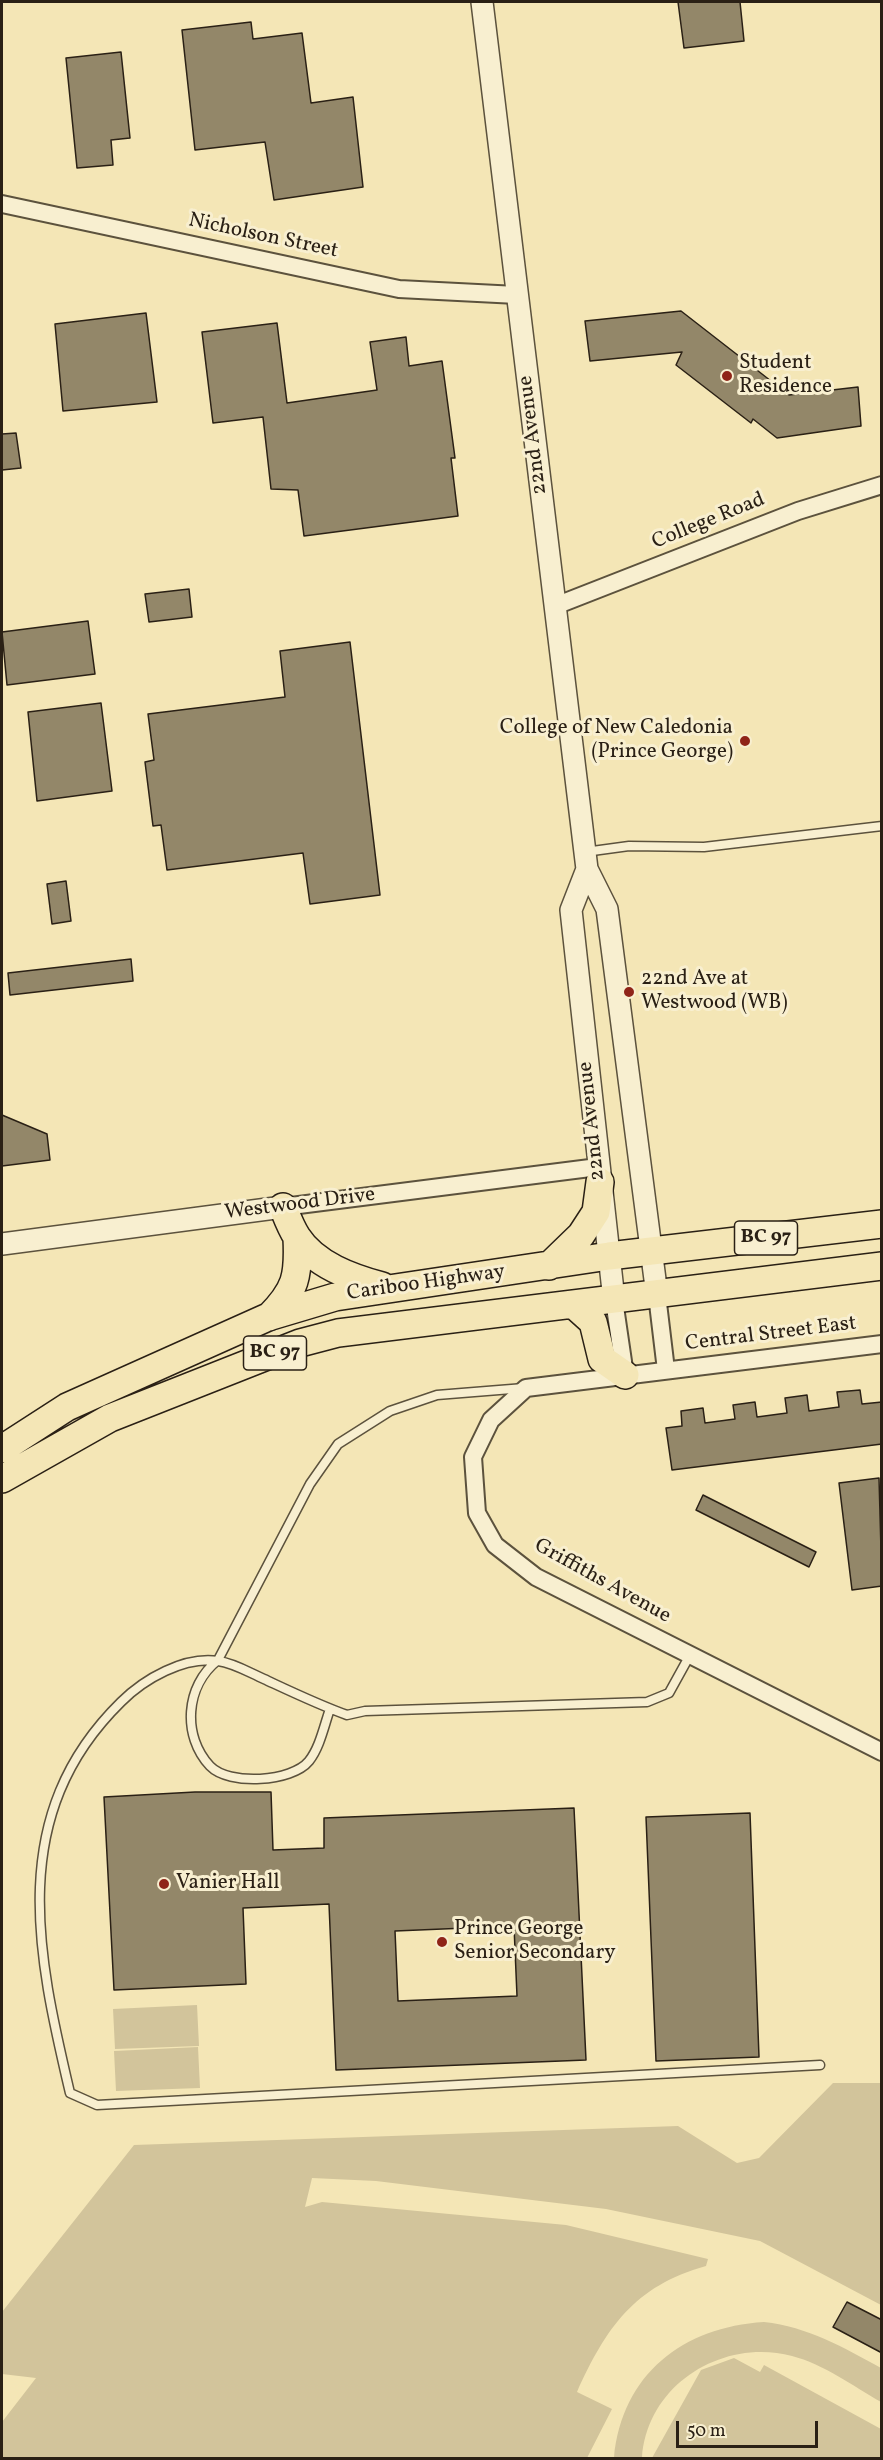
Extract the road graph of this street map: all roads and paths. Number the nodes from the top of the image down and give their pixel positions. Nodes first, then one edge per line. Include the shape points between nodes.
1 (482, 2) edge
2 (2, 204) edge
3 (517, 296) junction
4 (882, 485) edge
5 (555, 606) junction
6 (882, 826) edge
7 (586, 860) junction
8 (599, 1175) junction
9 (283, 1207) junction
10 (882, 1224) edge
11 (297, 1238) junction
12 (2, 1244) edge
13 (651, 1251) junction
14 (609, 1256) junction
15 (549, 1266) junction
16 (882, 1266) edge
17 (393, 1288) junction
18 (657, 1295) junction
19 (614, 1300) junction
20 (573, 1304) junction
21 (268, 1317) junction
22 (882, 1344) edge
23 (666, 1370) junction
24 (625, 1376) junction
25 (526, 1388) junction
26 (2, 1449) edge
27 (2, 1479) edge
28 (690, 1655) junction
29 (218, 1660) junction
30 (330, 1709) junction
31 (882, 1752) edge
32 (820, 2065) dead end

1 - 3 street, 22nd Avenue
2 - 3 street, Nicholson Street via 399,289
3 - 5 street, 22nd Avenue
4 - 5 street, College Road via 798,511
5 - 7 street, 22nd Avenue
6 - 7 lane via 704,847 630,846
7 - 8 street, 22nd Avenue via 571,910
7 - 13 street, 22nd Avenue via 607,909
8 - 9 street, Westwood Drive
8 - 14 street, 22nd Avenue
8 - 15 highway via 596,1212 581,1235
9 - 11 highway
9 - 12 street, Westwood Drive
10 - 13 highway, Cariboo Highway / BC 97
11 - 17 highway via 333,1268 357,1280
11 - 21 highway via 299,1265 295,1284 285,1301
13 - 14 highway, Cariboo Highway / BC 97
13 - 18 street, 22nd Avenue
14 - 15 highway, Cariboo Highway / BC 97
14 - 19 street, 22nd Avenue
15 - 17 highway, Cariboo Highway / BC 97
16 - 18 highway, Cariboo Highway / BC 97
17 - 21 highway, Cariboo Highway / BC 97 via 335,1297
18 - 19 highway, Cariboo Highway / BC 97
18 - 23 street, 22nd Avenue
19 - 20 highway, Cariboo Highway / BC 97
19 - 24 street, 22nd Avenue
20 - 24 highway via 593,1322 602,1359
20 - 27 highway, Cariboo Highway / BC 97 via 376,1326 300,1343 110,1418
21 - 26 highway, Cariboo Highway / BC 97 via 67,1407
22 - 23 street, Central Street East
23 - 24 street
24 - 25 street
25 - 28 street, Griffiths Avenue via 491,1419 473,1457 477,1513 495,1545 536,1577
25 - 29 lane via 437,1395 390,1411 339,1444 310,1484
28 - 30 lane via 669,1693 647,1702 364,1711 347,1715
28 - 31 street, Griffiths Avenue
29 - 30 lane
29 - 30 lane via 205,1670 189,1713 193,1741 212,1767 226,1774 247,1779 273,1778 298,1770 315,1750
29 - 32 lane via 183,1665 130,1692 97,1725 63,1780 46,1833 39,1890 46,1990 70,2093 97,2105

